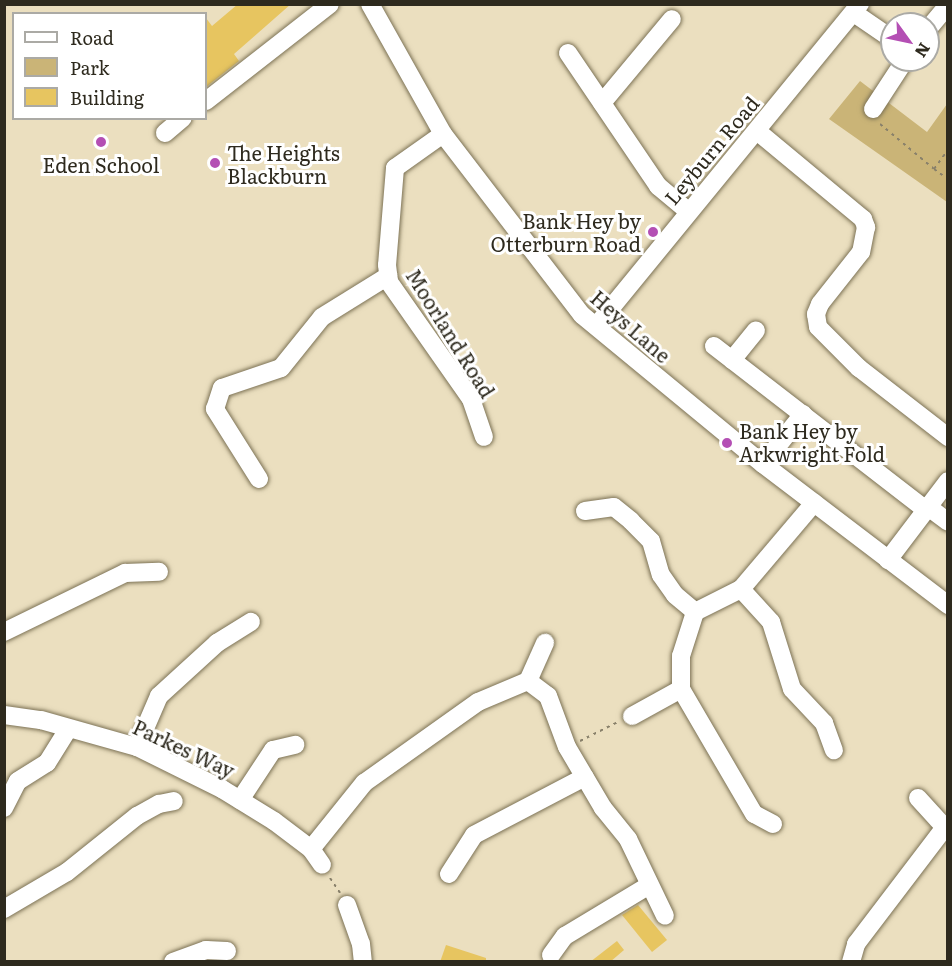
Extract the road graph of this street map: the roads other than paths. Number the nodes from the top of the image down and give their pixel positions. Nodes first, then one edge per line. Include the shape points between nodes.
1 (330, 4) edge
2 (370, 4) edge
3 (857, 9) edge
4 (672, 19) dead end
5 (880, 29) edge
6 (568, 53) dead end
7 (897, 72) edge
8 (207, 100) edge
9 (602, 103) junction
10 (873, 110) road end
11 (181, 120) edge
12 (757, 131) junction
13 (165, 133) dead end
14 (443, 134) junction
15 (689, 212) junction
16 (388, 276) junction
17 (597, 325) junction
18 (756, 330) dead end
19 (714, 346) dead end
20 (732, 360) junction
21 (803, 414) junction
22 (484, 437) dead end
23 (948, 437) edge
24 (763, 464) junction
25 (259, 479) dead end
26 (948, 481) edge
27 (814, 503) junction
28 (926, 507) junction
29 (585, 511) dead end
30 (948, 522) edge
31 (888, 560) junction
32 (159, 572) dead end
33 (741, 589) junction
34 (948, 604) edge
35 (695, 612) junction
36 (251, 622) dead end
37 (4, 632) edge
38 (545, 643) dead end
39 (528, 681) junction
40 (681, 689) junction
41 (4, 715) edge
42 (632, 716) road end
43 (68, 729) junction
44 (295, 745) dead end
45 (136, 747) junction
46 (834, 750) dead end
47 (585, 777) junction
48 (918, 798) dead end
49 (240, 800) junction
50 (174, 801) dead end
51 (4, 808) edge
52 (773, 824) dead end
53 (946, 829) edge
54 (311, 849) junction
55 (322, 865) road end
56 (449, 874) dead end
57 (648, 885) junction
58 (347, 905) road end
59 (4, 909) edge
60 (665, 916) dead end
61 (227, 951) dead end
62 (551, 955) dead end
63 (173, 962) edge
64 (363, 962) edge
65 (851, 962) edge

1 - 8 street
2 - 14 street, Heys Lane
3 - 5 street
3 - 12 street, Leyburn Road
4 - 9 street
6 - 9 street
7 - 10 street
9 - 15 street via 658,186
11 - 13 street
12 - 15 street, Leyburn Road
12 - 23 street via 862,219 866,227 861,252 820,303 816,314 818,327 860,368
14 - 16 street, Moorland Road via 395,168
14 - 17 street, Heys Lane via 564,296
15 - 17 street, Leyburn Road
16 - 22 street, Moorland Road via 471,399
16 - 25 street via 322,317 281,368 222,388 215,409
17 - 24 street, Heys Lane via 611,342
18 - 20 street
19 - 20 street
20 - 21 street
21 - 24 street
21 - 28 street
24 - 27 street, Heys Lane
26 - 28 street
27 - 31 street, Heys Lane
27 - 33 street
28 - 30 street
28 - 31 street
29 - 35 street via 614,507 631,521 651,541 662,575 675,595
31 - 34 street, Heys Lane
32 - 37 street via 125,573
33 - 35 street
33 - 46 street via 771,622 792,689 824,723
35 - 40 street via 681,656
36 - 45 street via 217,643 159,696
38 - 39 street
39 - 47 street via 548,696 567,747
39 - 54 street via 478,702 364,783
40 - 42 street
40 - 52 street via 754,814
41 - 43 street, Parkes Way via 41,720
43 - 45 street, Parkes Way
43 - 51 street via 47,763 18,781
44 - 49 street via 273,750
45 - 49 street, Parkes Way
47 - 56 street via 474,836
47 - 57 street via 628,839
48 - 53 street
49 - 54 street, Parkes Way
50 - 59 street via 137,816 67,872
53 - 65 street via 856,944
54 - 55 street, Parkes Way
57 - 60 street
57 - 62 street via 565,936
58 - 64 street
61 - 63 street via 206,950

